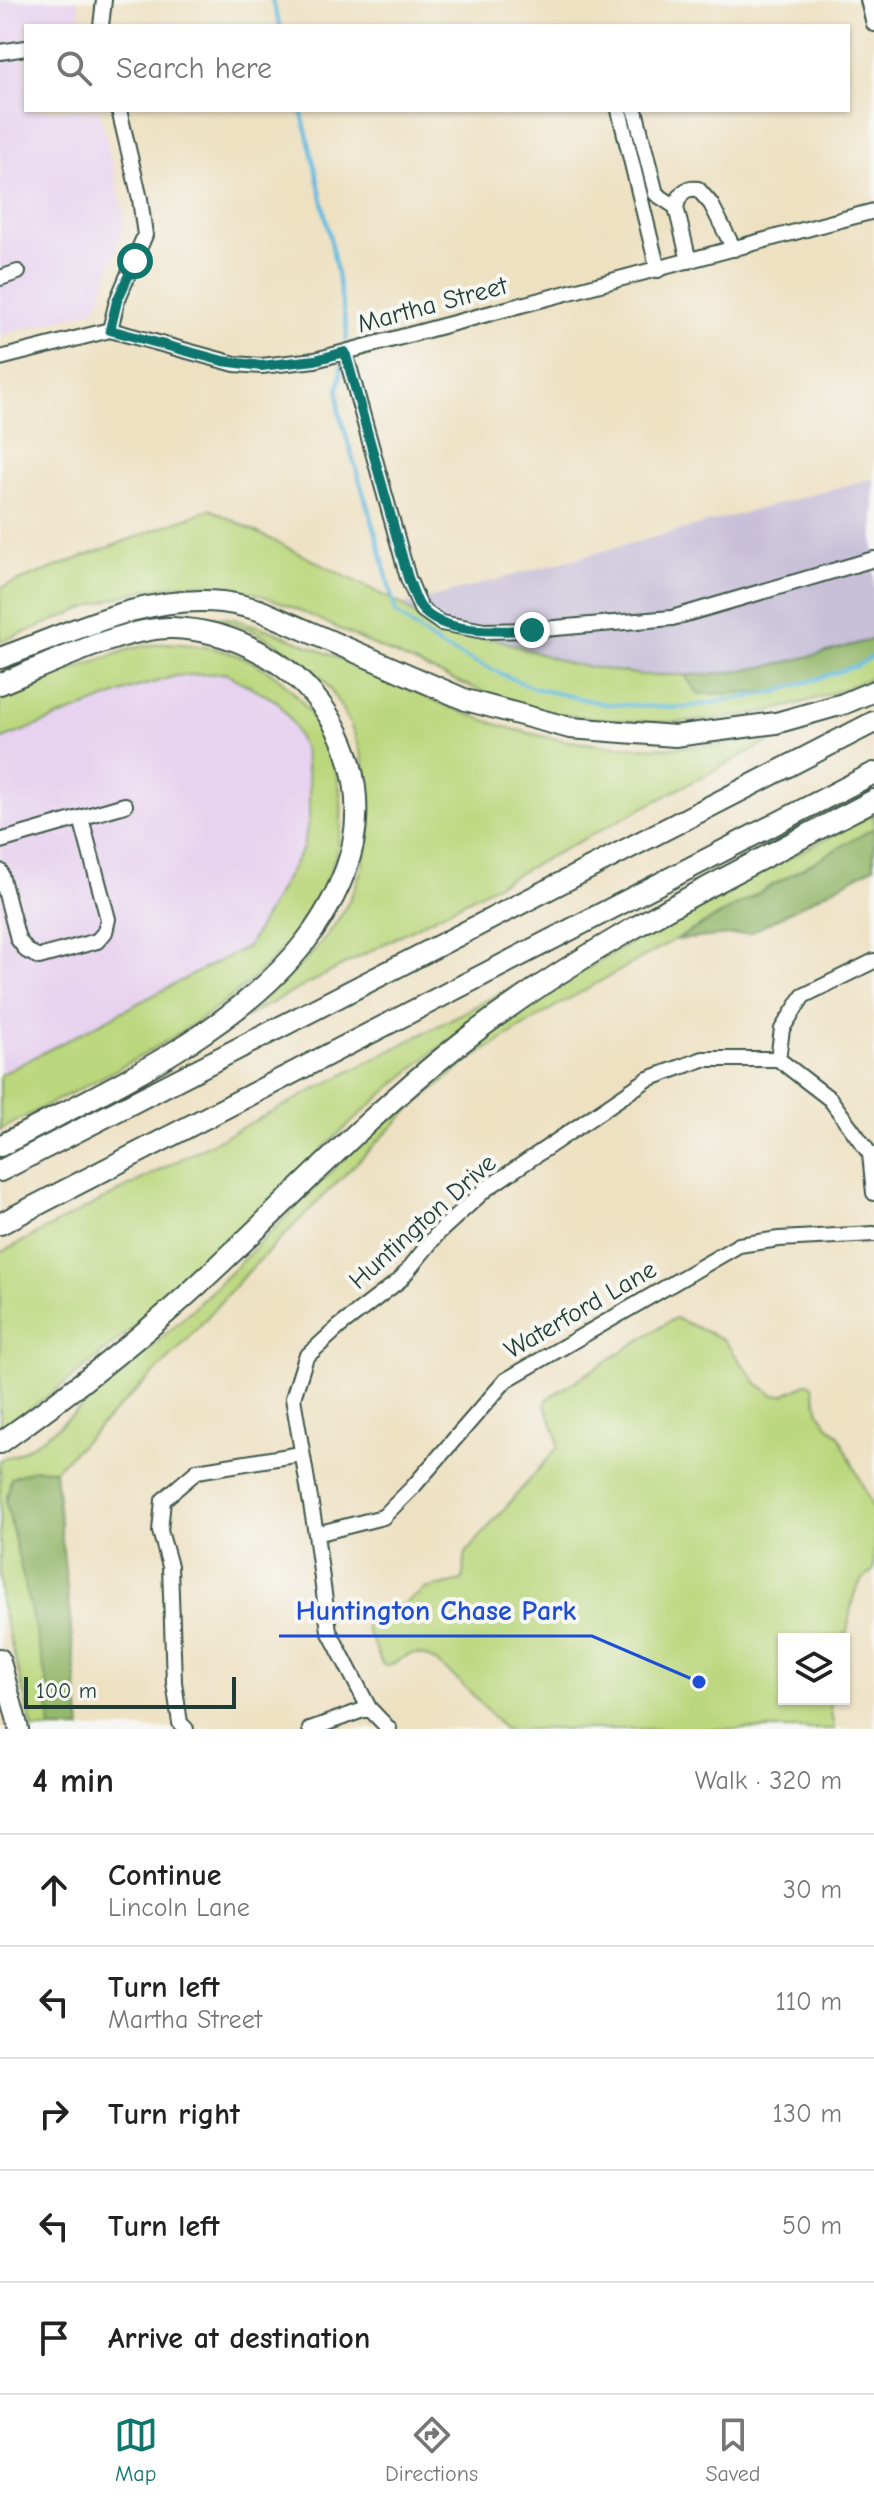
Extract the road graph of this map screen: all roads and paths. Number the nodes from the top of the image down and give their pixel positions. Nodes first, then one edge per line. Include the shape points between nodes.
1 (104, 0) edge
2 (868, 0) edge
3 (101, 24) edge
4 (874, 24) edge
5 (24, 48) edge
6 (0, 52) edge
7 (119, 112) edge
8 (619, 112) edge
9 (636, 112) edge
10 (676, 207) junction
11 (874, 211) edge
12 (734, 249) junction
13 (689, 261) junction
14 (658, 270) junction
15 (18, 272) dead end
16 (0, 278) edge
17 (110, 330) junction
18 (345, 352) junction
19 (0, 358) edge
20 (874, 559) edge
21 (0, 658) edge
22 (0, 684) edge
23 (874, 691) edge
24 (874, 722) edge
25 (874, 773) edge
26 (874, 800) edge
27 (125, 805) dead end
28 (81, 818) junction
29 (0, 841) edge
30 (0, 871) edge
31 (874, 961) edge
32 (778, 1059) junction
33 (0, 1146) edge
34 (0, 1171) edge
35 (874, 1193) edge
36 (0, 1224) edge
37 (874, 1234) edge
38 (0, 1443) edge
39 (301, 1454) junction
40 (316, 1534) junction
41 (0, 1658) edge
42 (369, 1708) junction
43 (19, 1729) edge
44 (186, 1729) edge
45 (310, 1729) edge
46 (389, 1729) edge

1 - 3 street
2 - 4 street
5 - 6 street
7 - 17 street via 145,235
8 - 14 street
9 - 10 street via 656,194
10 - 12 street via 679,195 698,189
10 - 13 street
11 - 12 street, Martha Street
12 - 13 street, Martha Street
13 - 14 street, Martha Street
14 - 18 street, Martha Street
15 - 16 street
17 - 18 street, Martha Street via 261,366
17 - 19 street, Martha Street
18 - 20 street via 408,578 421,609 441,623 496,631 672,618
21 - 23 highway via 122,613 163,603 223,602 259,610 466,700 570,728 675,736 776,723
22 - 33 highway via 140,632 204,630 229,637 282,664 327,712 342,740 356,805 353,845 339,884 304,944 275,975 207,1031
24 - 34 highway
25 - 36 highway
26 - 38 highway via 598,949 460,1043 140,1337
27 - 28 street
28 - 29 street
28 - 30 street via 108,919 97,941 39,957 27,951 18,939
31 - 32 street via 803,996 782,1029
32 - 35 street via 830,1099 870,1154
32 - 39 street, Huntington Drive via 703,1059 648,1079 486,1189 438,1233 400,1280 306,1357 293,1398
37 - 40 street, Waterford Lane via 739,1245 506,1380 383,1517
39 - 40 street, Huntington Drive
39 - 44 street via 197,1471 163,1500 160,1531 170,1566 174,1682 180,1723
40 - 42 street, Huntington Drive via 329,1631
41 - 43 main road
42 - 45 street
42 - 46 street, Huntington Drive

